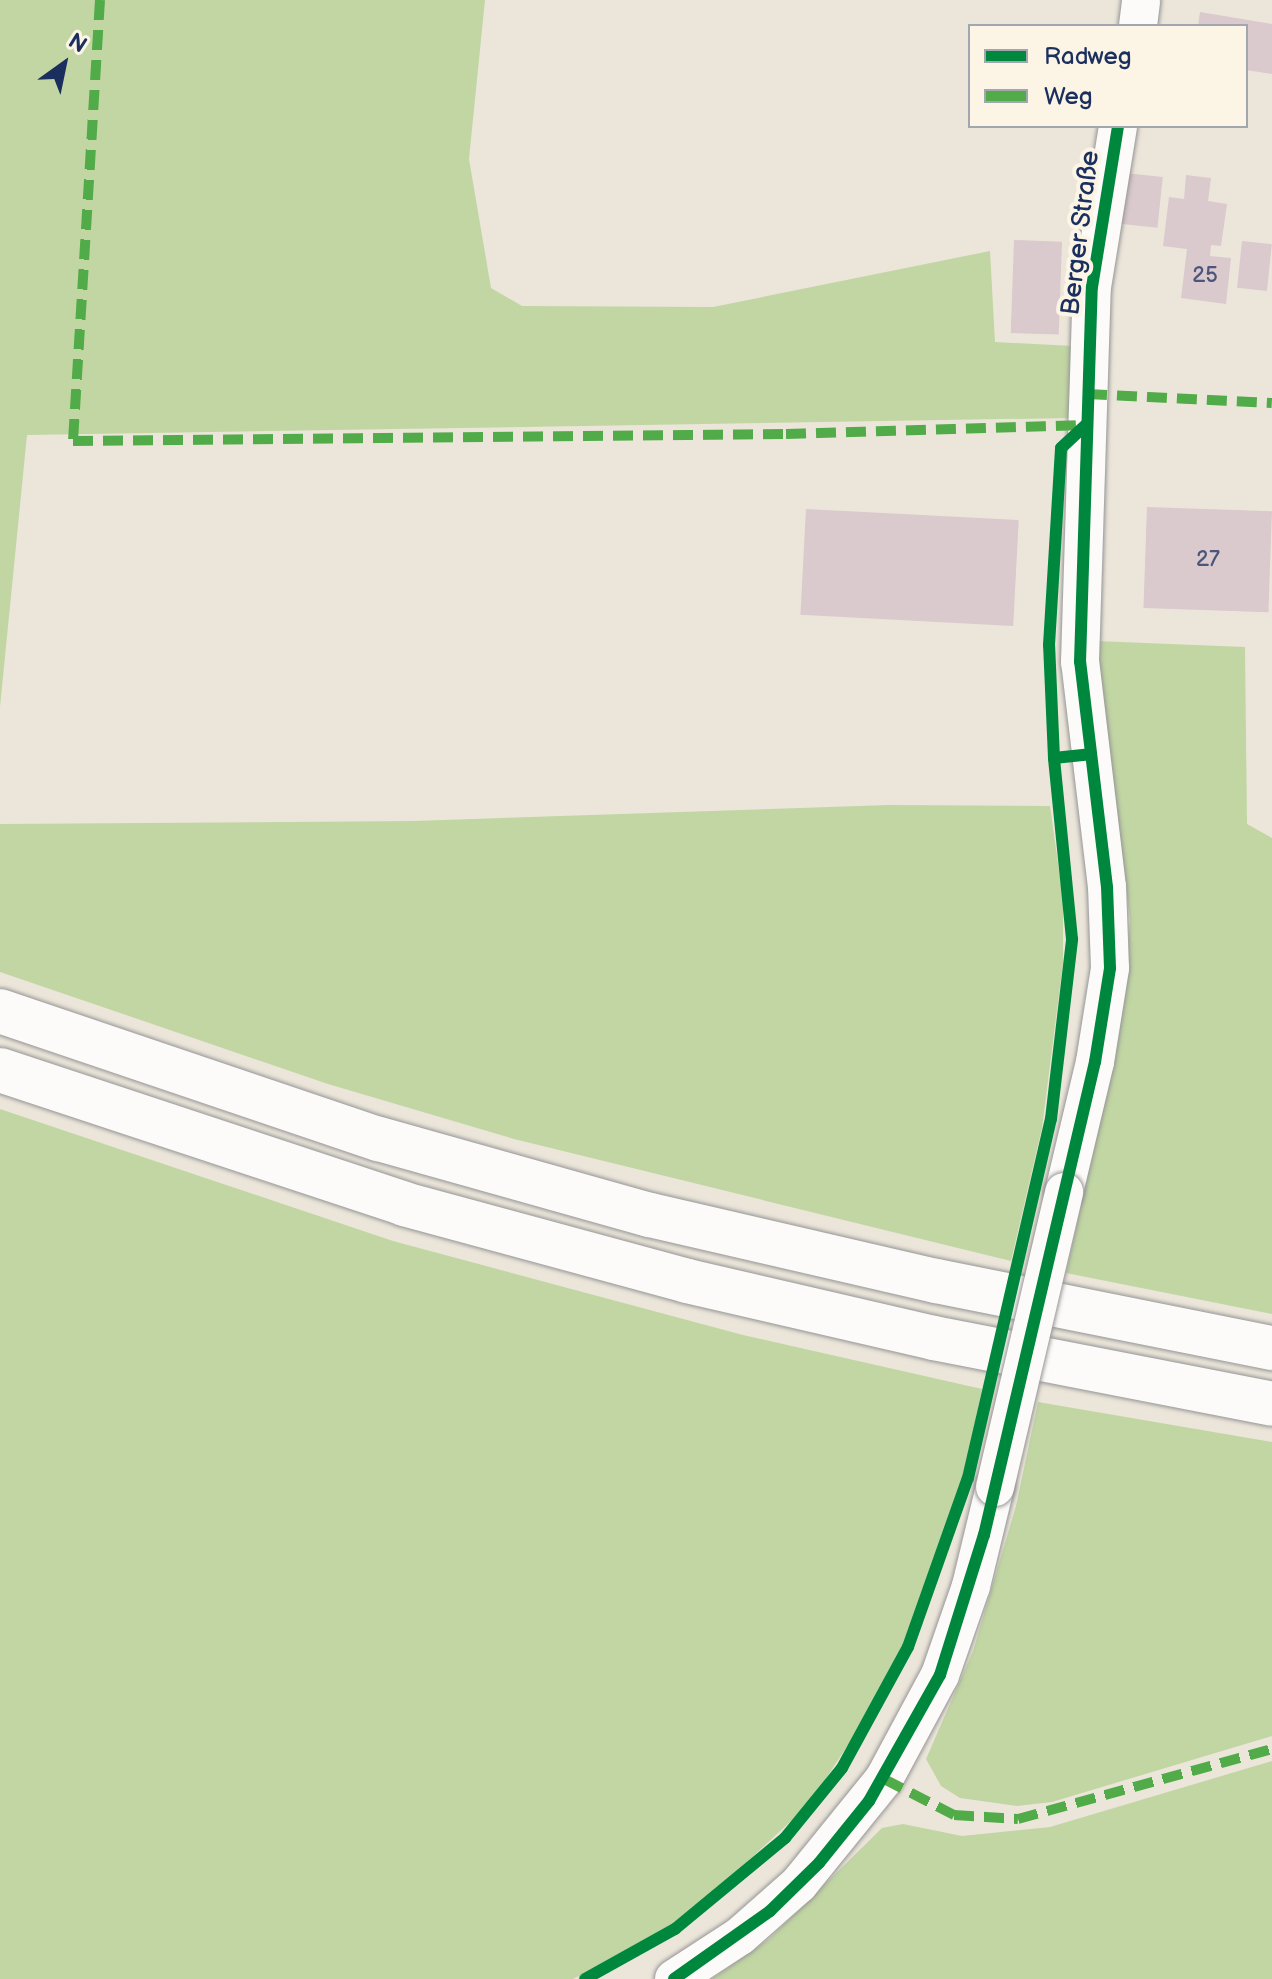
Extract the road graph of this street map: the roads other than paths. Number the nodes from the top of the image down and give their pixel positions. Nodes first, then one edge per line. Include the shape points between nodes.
1 (1141, 0) edge
2 (1138, 24) edge
3 (1118, 128) edge
4 (0, 1011) edge
5 (0, 1070) edge
6 (1272, 1348) edge
7 (1272, 1404) edge
8 (674, 1979) edge

1 - 2 street
3 - 8 street, Berger Straße, bridge via 1092,287 1080,662 1111,930 1095,1062 995,1487 971,1586 940,1675 884,1779 789,1893 730,1943
4 - 6 highway via 351,1130 650,1215 936,1281
5 - 7 highway via 404,1204 687,1281 934,1338

